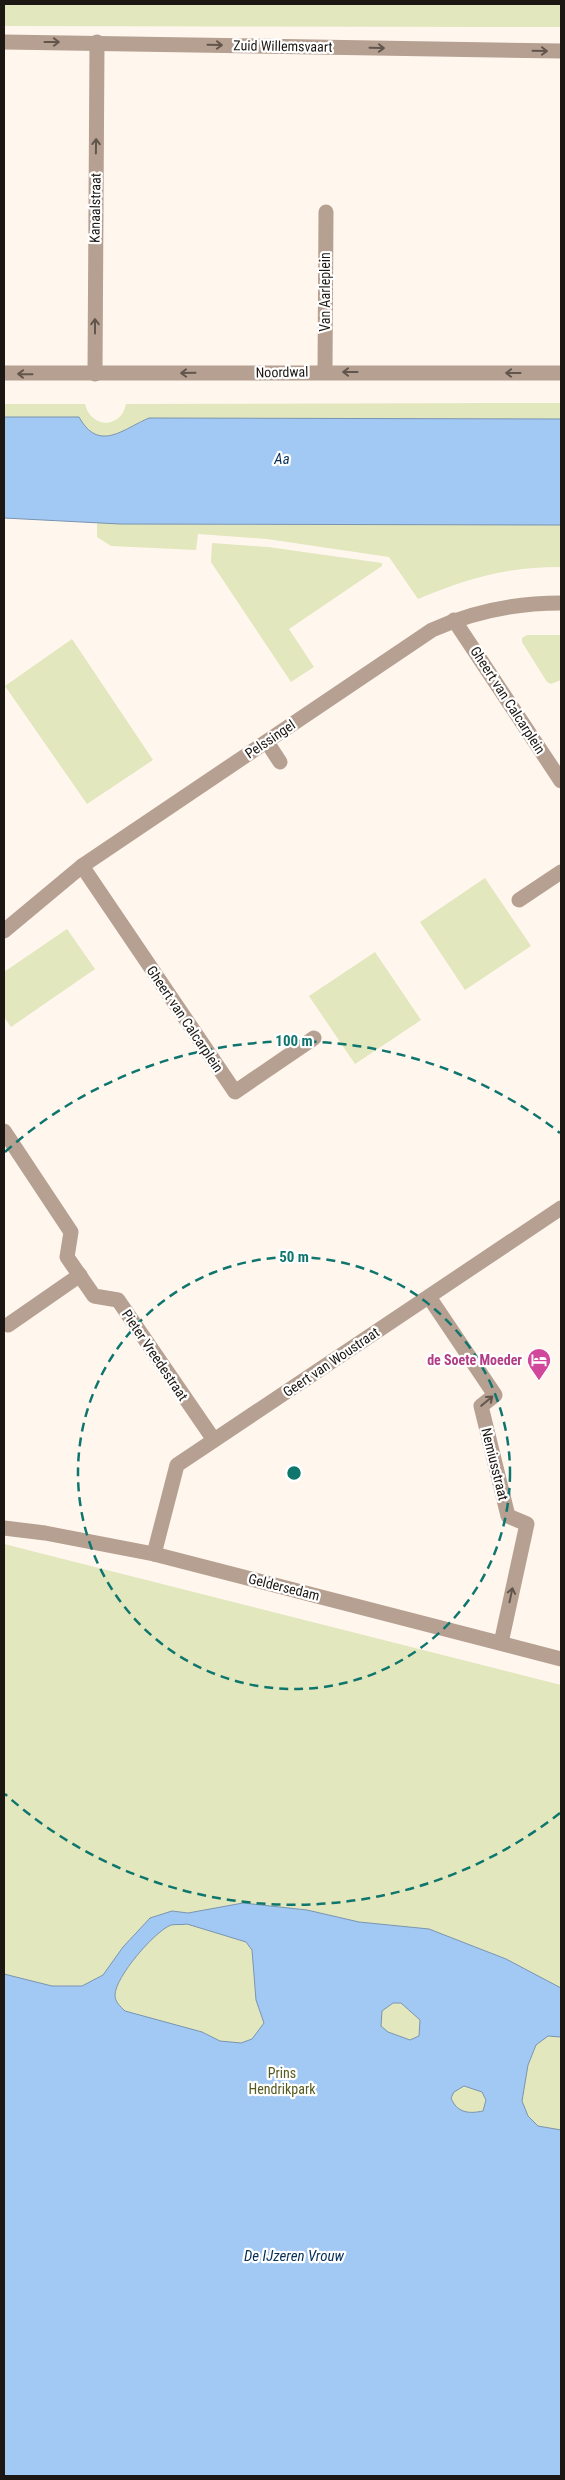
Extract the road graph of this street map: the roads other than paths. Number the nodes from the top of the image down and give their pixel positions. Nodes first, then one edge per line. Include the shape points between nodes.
1 (4, 42) edge
2 (98, 42) junction
3 (561, 51) edge
4 (326, 212) dead end
5 (325, 372) junction
6 (4, 373) edge
7 (561, 373) edge
8 (95, 374) junction
9 (561, 603) edge
10 (454, 620) junction
11 (266, 742) junction
12 (280, 762) dead end
13 (561, 781) edge
14 (82, 866) junction
15 (561, 872) edge
16 (519, 900) dead end
17 (4, 931) edge
18 (314, 1038) dead end
19 (4, 1131) edge
20 (561, 1208) edge
21 (80, 1275) junction
22 (429, 1297) junction
23 (8, 1325) dead end
24 (214, 1440) junction
25 (4, 1528) edge
26 (154, 1554) junction
27 (501, 1643) junction
28 (561, 1659) edge

1 -> 2 street, Zuid Willemsvaart
2 -> 3 street, Zuid Willemsvaart
8 -> 2 street, Kanaalstraat
4 - 5 street, Van Aarleplein
7 -> 5 street, Noordwal
5 -> 8 street, Noordwal
8 -> 6 street, Noordwal
9 - 10 street, Pelssingel via 503,606
10 - 11 street, Pelssingel via 432,630
10 - 13 street, Gheert van Calcarplein
11 - 12 street
11 - 14 street, Pelssingel
14 - 17 street, Pelssingel
14 - 18 street, Gheert van Calcarplein via 235,1092
15 - 16 street
19 - 21 street, Pieter Vreedestraat via 71,1232 67,1257
20 - 22 street, Geert van Woustraat
21 - 23 street
21 - 24 street, Pieter Vreedestraat via 94,1296 118,1300
22 - 24 street, Geert van Woustraat
27 -> 22 street, Nemiusstraat via 527,1524 508,1516 480,1406 495,1395
24 - 26 street, Geert van Woustraat via 177,1465
25 - 26 street, Geldersedam
26 - 27 street, Geldersedam
27 - 28 street, Geldersedam

